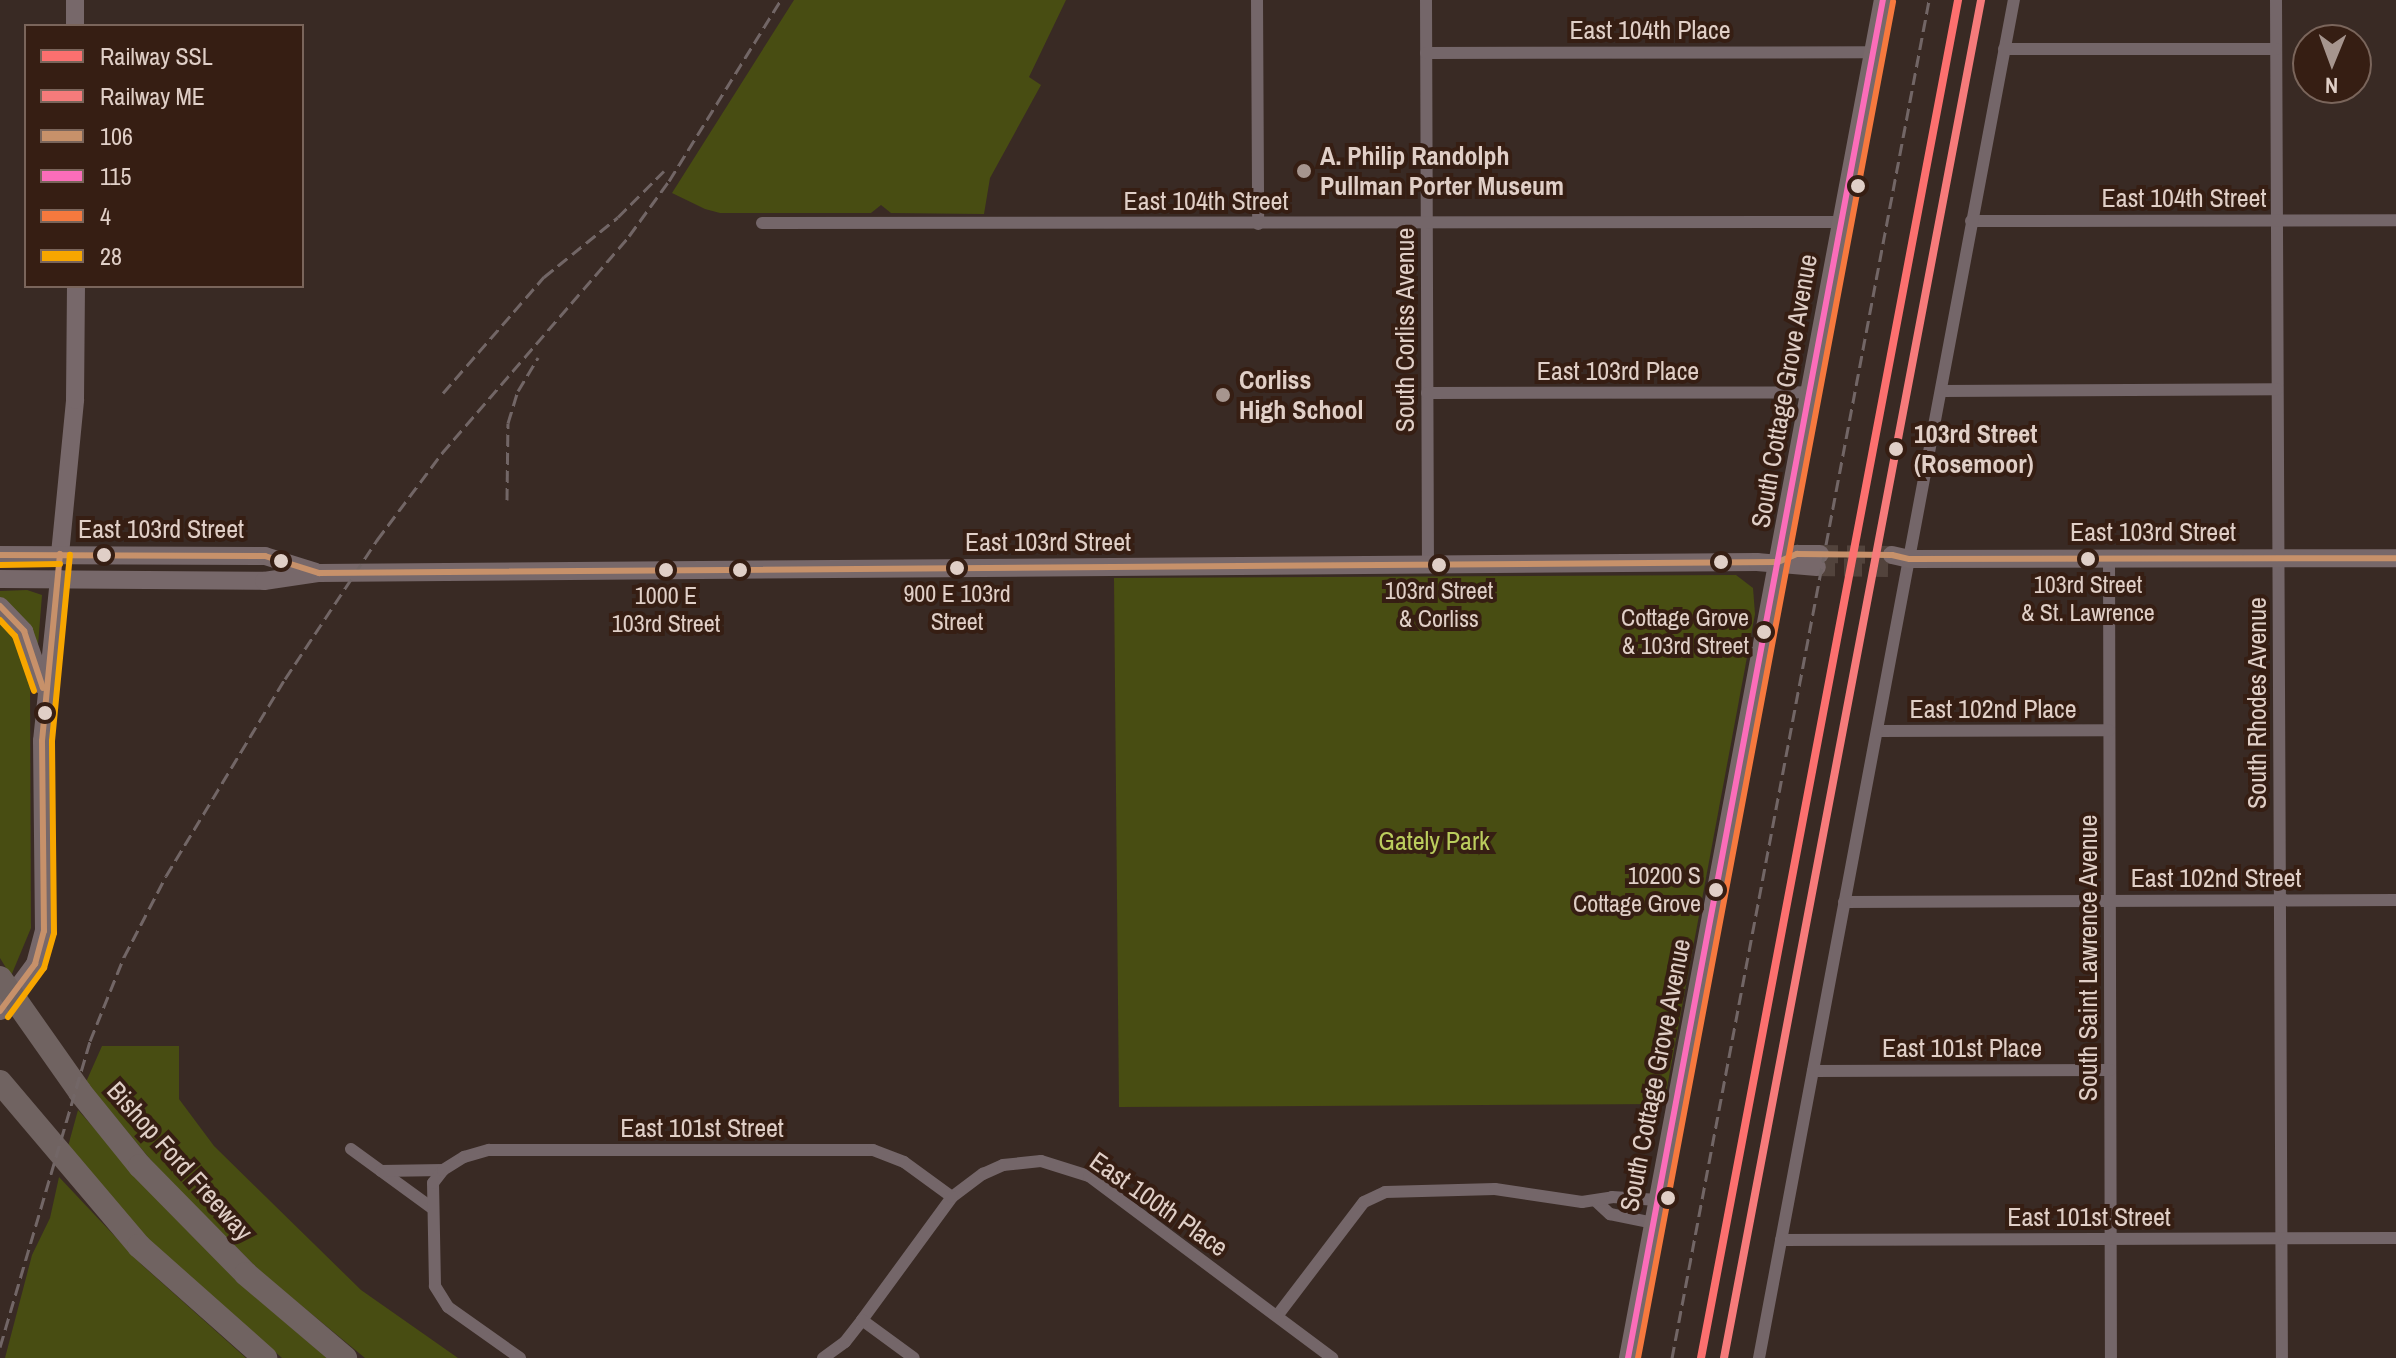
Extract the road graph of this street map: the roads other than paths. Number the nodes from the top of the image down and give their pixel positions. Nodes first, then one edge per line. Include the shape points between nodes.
1 (75, 0) edge
2 (1257, 0) edge
3 (1426, 0) edge
4 (1883, 0) edge
5 (2014, 0) edge
6 (2276, 0) edge
7 (75, 24) edge
8 (2004, 49) junction
9 (2276, 49) junction
10 (1874, 52) junction
11 (1426, 53) junction
12 (2276, 220) junction
13 (2396, 220) edge
14 (1971, 221) junction
15 (1842, 222) junction
16 (762, 223) dead end
17 (1258, 224) junction
18 (1427, 224) junction
19 (76, 288) edge
20 (2277, 389) junction
21 (1942, 391) junction
22 (1810, 392) junction
23 (1427, 393) junction
24 (60, 554) junction
25 (0, 555) edge
26 (2279, 558) junction
27 (2396, 558) edge
28 (2109, 559) junction
29 (1818, 560) tunnel mouth
30 (1897, 560) junction
31 (1778, 562) junction
32 (1428, 565) junction
33 (319, 573) junction
34 (0, 579) edge
35 (59, 579) junction
36 (0, 606) edge
37 (45, 704) junction
38 (2109, 730) junction
39 (1878, 731) junction
40 (2280, 900) junction
41 (2396, 900) edge
42 (2110, 901) junction
43 (1844, 902) junction
44 (1, 979) edge
45 (0, 1011) edge
46 (2110, 1070) junction
47 (1813, 1071) junction
48 (0, 1082) edge
49 (351, 1149) dead end
50 (443, 1170) junction
51 (381, 1171) junction
52 (952, 1197) junction
53 (1658, 1200) junction
54 (1597, 1202) junction
55 (432, 1208) junction
56 (1654, 1223) junction
57 (2282, 1238) junction
58 (2396, 1238) edge
59 (2111, 1239) junction
60 (1781, 1240) junction
61 (1277, 1316) junction
62 (862, 1320) junction
63 (265, 1358) edge
64 (345, 1358) edge
65 (520, 1358) edge
66 (823, 1358) edge
67 (914, 1358) edge
68 (1332, 1358) edge
69 (1628, 1358) edge
70 (1759, 1358) edge
71 (2111, 1358) edge
72 (2282, 1358) edge

1 - 7 main road
2 - 17 street
3 - 11 street, South Corliss Avenue
4 - 10 main road, South Cottage Grove Avenue
5 - 8 street
6 - 9 street, South Rhodes Avenue
8 - 9 street
8 - 14 street
9 - 12 street, South Rhodes Avenue
10 - 11 street, East 104th Place
10 - 15 main road, South Cottage Grove Avenue
11 - 18 street, South Corliss Avenue
12 - 13 street, East 104th Street
12 - 14 street, East 104th Street
12 - 20 street, South Rhodes Avenue
14 - 21 street
15 - 18 street, East 104th Street
15 - 22 main road, South Cottage Grove Avenue
16 - 17 street, East 104th Street
17 - 18 street, East 104th Street
18 - 23 street, South Corliss Avenue
19 - 24 main road via 75,400
20 - 21 street
20 - 26 street, South Rhodes Avenue
21 - 30 street
22 - 23 street, East 103rd Place
22 - 31 main road, South Cottage Grove Avenue
23 - 32 street, South Corliss Avenue
24 - 25 main road, East 103rd Street
24 - 33 main road, East 103rd Street via 265,556
24 - 35 street
26 - 27 main road, East 103rd Street
26 - 28 main road, East 103rd Street
26 - 40 street, South Rhodes Avenue
28 - 30 main road, East 103rd Street
28 - 38 street, South Saint Lawrence Avenue
29 - 31 main road, East 103rd Street via 1797,554
30 - 39 street
31 - 32 main road, East 103rd Street
31 - 53 main road, South Cottage Grove Avenue
32 - 33 main road, East 103rd Street
33 - 35 main road, East 103rd Street via 275,580
34 - 35 main road, East 103rd Street
35 - 37 main road
36 - 37 main road via 24,631
37 - 45 main road via 44,931 35,964
38 - 39 street, East 102nd Place
38 - 42 street, South Saint Lawrence Avenue
39 - 43 street
40 - 41 street, East 102nd Street
40 - 42 street, East 102nd Street
40 - 57 street, South Rhodes Avenue
42 - 43 street, East 102nd Street
42 - 46 street, South Saint Lawrence Avenue
43 - 47 street
44 - 64 highway, Bishop Ford Freeway via 105,1123 191,1218 246,1274
46 - 47 street, East 101st Place
46 - 59 street, South Saint Lawrence Avenue
47 - 60 street
48 - 63 highway via 139,1246
49 - 51 street
50 - 51 street, East 101st Street
50 - 52 street, East 101st Street via 489,1150 873,1150 904,1162
50 - 55 street via 433,1183
51 - 55 street
52 - 61 street, East 100th Place via 1003,1165 1041,1161 1075,1170
52 - 62 street, East 100th Place
53 - 54 street via 1612,1197
53 - 56 main road, South Cottage Grove Avenue
54 - 56 street via 1610,1214
54 - 61 street via 1495,1189 1372,1196
55 - 65 street via 433,1272 440,1296
56 - 69 main road, South Cottage Grove Avenue
57 - 58 street, East 101st Street
57 - 59 street, East 101st Street
57 - 72 street, South Rhodes Avenue
59 - 60 street, East 101st Street
59 - 71 street, South Saint Lawrence Avenue
60 - 70 street
61 - 68 street, East 100th Place
62 - 66 street, East 100th Place
62 - 67 street

